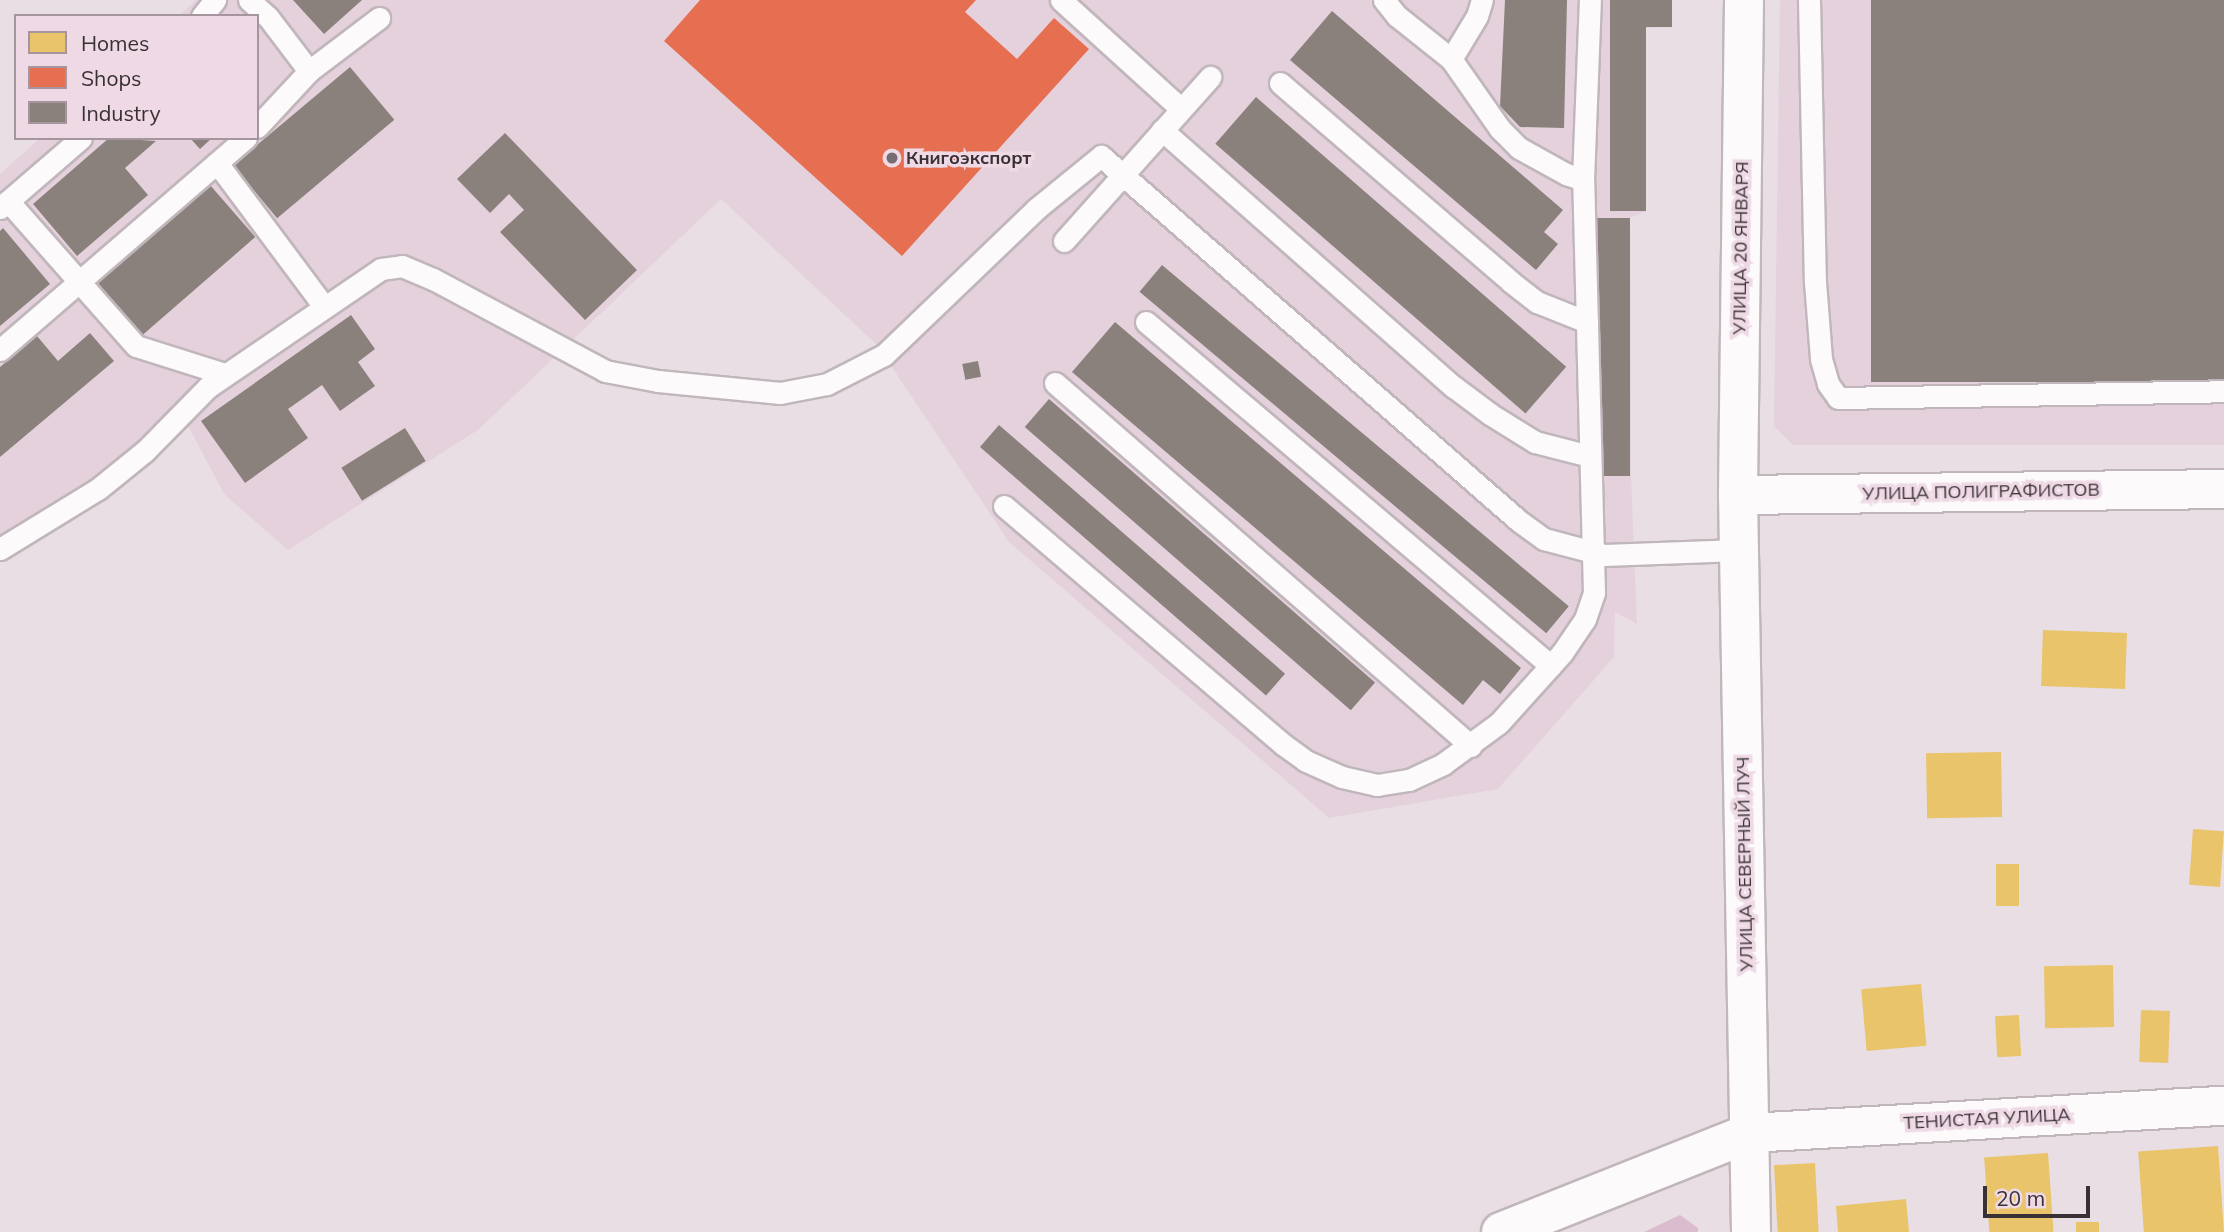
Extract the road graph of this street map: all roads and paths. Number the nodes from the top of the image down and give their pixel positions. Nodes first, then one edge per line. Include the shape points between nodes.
1 (215, 0) edge
2 (248, 0) edge
3 (1061, 0) edge
4 (1384, 0) edge
5 (1482, 0) edge
6 (1590, 0) edge
7 (1744, 0) edge
8 (1809, 0) edge
9 (204, 14) edge
10 (379, 18) dead end
11 (1451, 59) junction
12 (309, 71) junction
13 (1210, 77) dead end
14 (1280, 83) dead end
15 (1181, 109) junction
16 (259, 125) edge
17 (1162, 130) junction
18 (79, 140) edge
19 (244, 140) edge
20 (217, 163) junction
21 (1122, 175) junction
22 (1583, 180) junction
23 (4, 205) edge
24 (1064, 241) dead end
25 (79, 282) junction
26 (323, 305) junction
27 (1146, 322) dead end
28 (1587, 322) junction
29 (0, 350) edge
30 (225, 374) junction
31 (1055, 383) dead end
32 (2224, 391) edge
33 (1590, 456) junction
34 (2224, 489) edge
35 (1738, 495) junction
36 (1004, 506) dead end
37 (0, 549) edge
38 (1739, 550) junction
39 (1593, 553) junction
40 (1550, 666) junction
41 (1471, 746) junction
42 (2224, 1105) edge
43 (1750, 1133) junction
44 (1501, 1232) edge
45 (1751, 1232) edge

1 - 9 lane
2 - 12 lane via 268,17
3 - 15 lane
4 - 11 lane
5 - 11 lane
6 - 22 lane
7 - 35 street, УЛИЦА 20 ЯНВАРЯ
8 - 32 lane via 1815,282 1821,359 1828,384 1838,398
10 - 12 lane
11 - 22 lane via 1519,148
12 - 16 lane
13 - 15 lane
14 - 28 lane via 1536,302
15 - 17 lane
17 - 21 lane
17 - 33 lane via 1454,387 1535,442
18 - 23 lane
19 - 20 lane
20 - 25 lane
20 - 26 lane
21 - 24 lane
21 - 26 lane via 1101,156 1035,209 884,355 827,384 780,393 605,371 402,265 381,269
21 - 39 lane via 1519,521 1544,539
22 - 28 lane
23 - 25 lane
25 - 29 lane
25 - 30 lane via 136,346
26 - 30 lane
27 - 40 lane
28 - 33 lane
30 - 37 lane via 98,489
31 - 41 lane
33 - 39 lane
34 - 35 street, УЛИЦА ПОЛИГРАФИСТОВ
35 - 38 street, УЛИЦА СЕВЕРНЫЙ ЛУЧ
36 - 41 lane via 1306,761 1342,777 1377,785 1409,780
38 - 39 lane
38 - 43 street, УЛИЦА СЕВЕРНЫЙ ЛУЧ
39 - 40 lane via 1594,593 1585,619
40 - 41 lane via 1499,723
42 - 43 street, ТЕНИСТАЯ УЛИЦА
43 - 44 street, ТЕНИСТАЯ УЛИЦА
43 - 45 street, УЛИЦА СЕВЕРНЫЙ ЛУЧ

